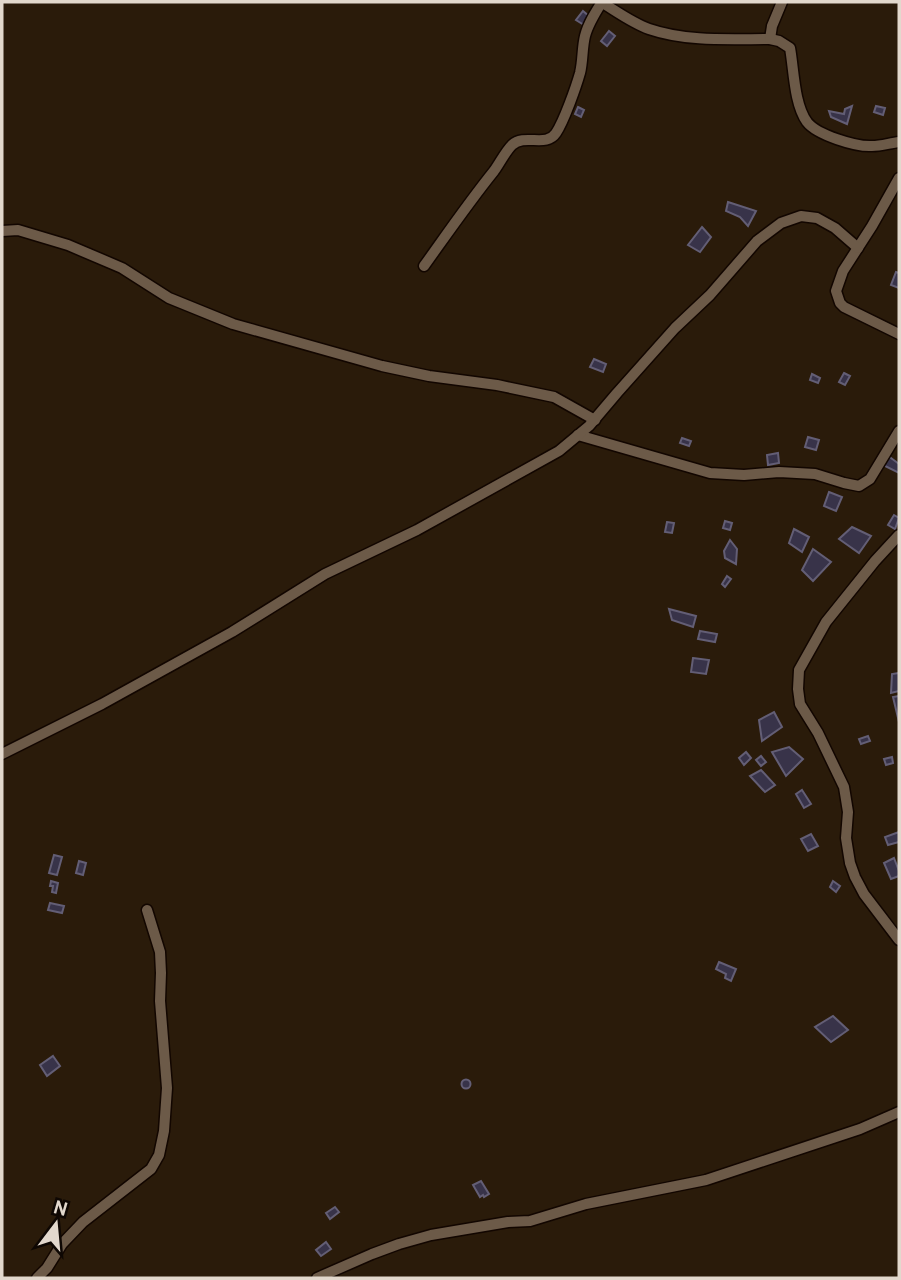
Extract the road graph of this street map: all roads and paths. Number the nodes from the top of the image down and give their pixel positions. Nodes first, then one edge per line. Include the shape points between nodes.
1 (601, 2) edge
2 (782, 2) edge
3 (770, 39) junction
4 (899, 142) edge
5 (899, 178) edge
6 (2, 231) edge
7 (858, 248) junction
8 (424, 267) dead end
9 (899, 334) edge
10 (595, 419) junction
11 (899, 431) edge
12 (578, 435) junction
13 (899, 535) edge
14 (2, 754) edge
15 (147, 910) dead end
16 (899, 940) edge
17 (899, 1112) edge
18 (37, 1278) edge
19 (317, 1278) edge

1 - 3 street via 649,29 693,38
1 - 8 street via 586,34 580,72 556,133 551,139 514,143
2 - 3 street
3 - 4 street via 790,48 796,89 808,123 851,143
5 - 7 street
6 - 10 street via 18,230 68,245 122,268 169,298 233,324 382,366 554,397
7 - 9 street via 836,291 840,303
7 - 10 street via 817,218 802,216 770,230
10 - 12 street
11 - 12 street via 870,479 859,486 815,474 710,473
12 - 14 street via 559,451 417,530 325,574 232,632
13 - 16 street via 825,622 799,670 798,689 800,704 844,788 846,838 855,877
15 - 18 street via 160,952 167,1088 159,1155 151,1169 83,1222
17 - 19 street via 706,1180 586,1204 530,1221 431,1235

